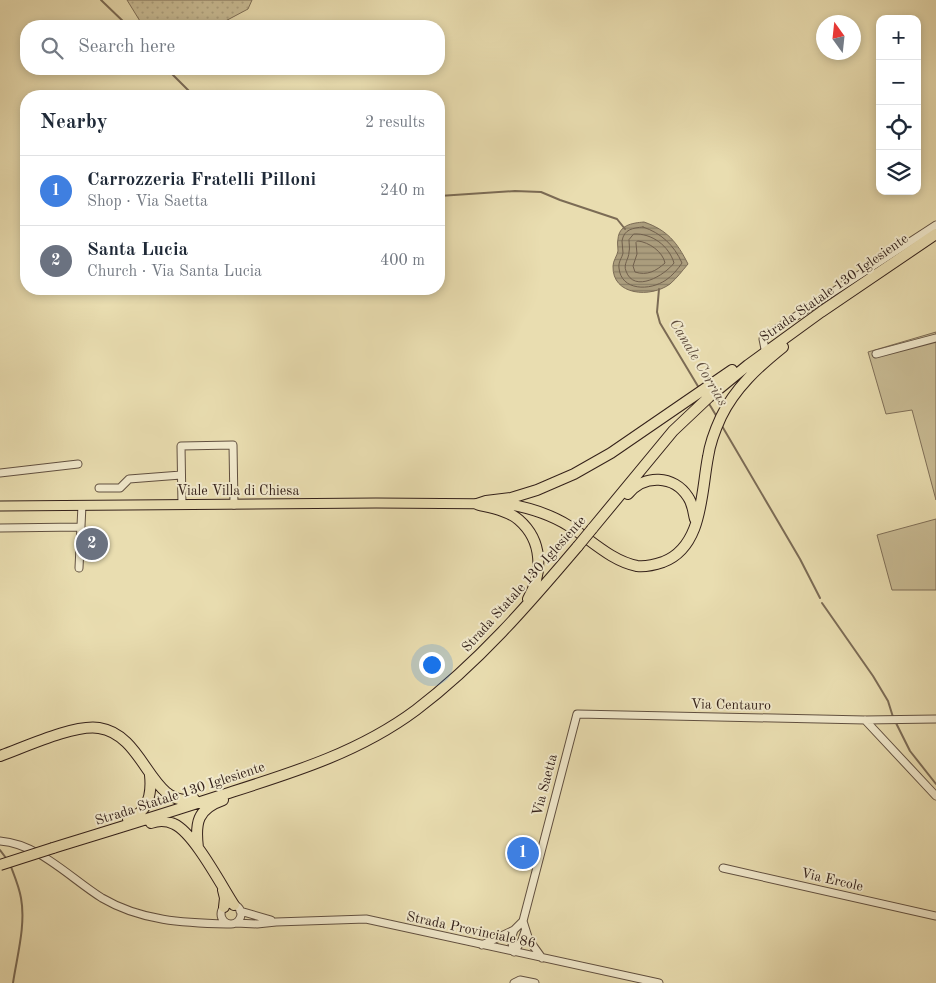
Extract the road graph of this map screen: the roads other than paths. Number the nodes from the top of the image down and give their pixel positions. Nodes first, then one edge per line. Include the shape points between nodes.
1 (936, 225) edge
2 (936, 234) edge
3 (936, 242) edge
4 (821, 312) junction
5 (803, 331) junction
6 (936, 338) edge
7 (765, 349) junction
8 (876, 354) dead end
9 (748, 365) junction
10 (707, 393) junction
11 (78, 464) dead end
12 (0, 473) edge
13 (181, 475) junction
14 (99, 488) dead end
15 (477, 504) junction
16 (508, 504) joint
17 (82, 505) junction
18 (182, 505) junction
19 (234, 505) junction
20 (0, 506) edge
21 (696, 523) junction
22 (0, 528) edge
23 (80, 528) junction
24 (593, 529) junction
25 (79, 568) dead end
26 (534, 594) junction
27 (577, 714) joint
28 (936, 719) edge
29 (865, 720) junction
30 (0, 756) edge
31 (150, 774) junction
32 (267, 781) junction
33 (936, 796) edge
34 (90, 837) junction
35 (0, 841) edge
36 (198, 848) junction
37 (0, 865) edge
38 (723, 868) dead end
39 (230, 909) junction
40 (936, 916) edge
41 (523, 921) junction
42 (276, 922) junction
43 (201, 923) junction
44 (236, 923) junction
45 (228, 924) junction
46 (514, 930) junction
47 (525, 931) junction
48 (482, 946) junction
49 (514, 952) junction
50 (542, 958) junction
51 (514, 983) edge
52 (535, 983) edge
53 (659, 983) edge

1 - 7 street via 767,335 763,339
2 - 4 highway, Strada Statale 130 Iglesiente
3 - 5 highway, Strada Statale 130 Iglesiente
4 - 7 highway
4 - 9 highway, Strada Statale 130 Iglesiente
5 - 9 highway, Strada Statale 130 Iglesiente
5 - 21 highway via 745,381 721,416 708,454
6 - 8 street
7 - 10 highway
9 - 10 highway, Strada Statale 130 Iglesiente
10 - 15 highway via 690,399 574,474 537,490
10 - 24 highway, Strada Statale 130 Iglesiente
11 - 12 street
13 - 14 street via 129,479 120,488
13 - 18 street
13 - 19 street via 181,446 233,445
15 - 16 main road, Viale Villa di Chiesa
15 - 19 main road, Viale Villa di Chiesa
15 - 26 highway via 501,510 518,519 535,540 538,575
16 - 21 highway via 554,518 616,558 640,566 660,563 678,554
17 - 18 main road, Viale Villa di Chiesa
17 - 20 main road, Viale Villa di Chiesa
17 - 23 street
18 - 19 main road, Viale Villa di Chiesa
21 - 24 highway via 691,502 681,488 651,479 636,486
22 - 23 street
23 - 25 street
24 - 26 highway, Strada Statale 130 Iglesiente, bridge
26 - 32 highway, Strada Statale 130 Iglesiente via 502,633 414,711 356,747
27 - 29 street, Via Centauro
27 - 41 street, Via Saetta
28 - 29 street, Via Centauro
29 - 33 street
30 - 31 highway via 92,727 113,732 128,742
31 - 32 highway via 167,794 185,801 240,785
31 - 34 highway via 151,793 146,807 133,818
32 - 34 highway, Strada Statale 130 Iglesiente
32 - 36 highway via 207,809 196,824
34 - 36 highway via 159,820 179,826
34 - 37 highway, Strada Statale 130 Iglesiente, bridge
35 - 43 street via 32,850 103,898 142,916
36 - 39 highway via 222,887
38 - 40 street, Via Ercole
39 - 42 street, Strada Provinciale 86
39 - 43 street
39 - 44 street via 240,919
39 - 45 street via 222,919
41 - 46 street
41 - 47 street, Via Saetta
42 - 44 street, Strada Provinciale 86
42 - 48 street, Strada Provinciale 86 via 366,919
43 - 45 street
44 - 45 street, Strada Provinciale 86
46 - 48 street
46 - 49 street via 511,939
47 - 49 street
47 - 50 street, Via Saetta
48 - 49 street, Strada Provinciale 86
49 - 50 street, Strada Provinciale 86
50 - 53 street, Strada Provinciale 86
51 - 52 street via 520,980

